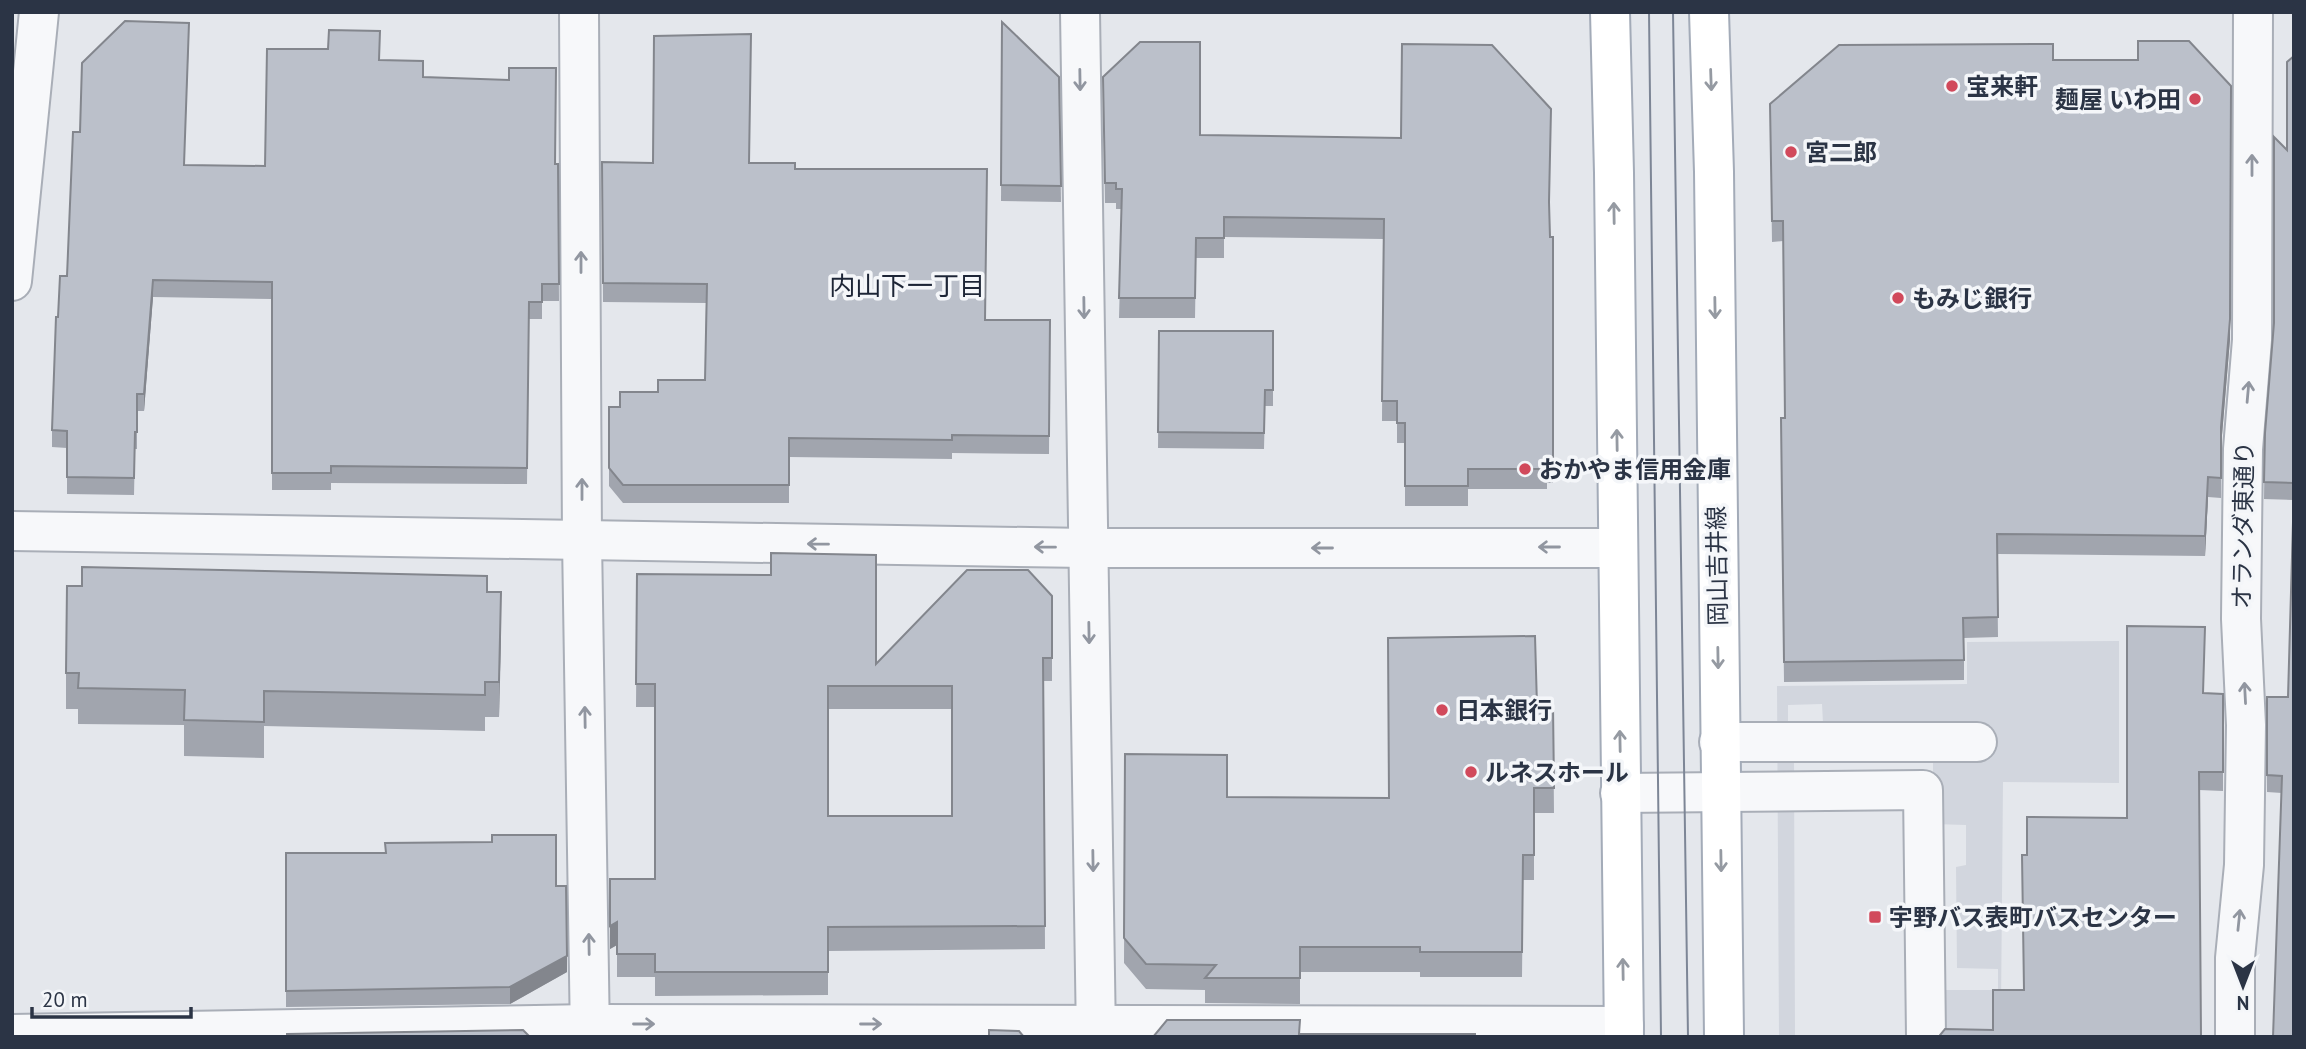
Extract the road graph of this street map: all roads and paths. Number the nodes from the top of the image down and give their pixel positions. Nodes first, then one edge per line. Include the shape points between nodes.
1 (39, 12) edge
2 (579, 12) edge
3 (1080, 12) edge
4 (1610, 12) edge
5 (1709, 12) edge
6 (2253, 12) edge
7 (12, 281) edge
8 (12, 531) edge
9 (582, 540) junction
10 (1087, 548) junction
11 (1618, 548) junction
12 (1719, 742) junction
13 (1977, 742) dead end
14 (1620, 793) junction
15 (1720, 793) junction
16 (590, 1030) edge
17 (1096, 1031) edge
18 (1624, 1031) edge
19 (12, 1034) edge
20 (1724, 1037) edge
21 (1926, 1037) edge
22 (2235, 1037) edge

1 - 7 street
9 -> 2 street
3 -> 10 street
11 -> 4 main road
5 -> 12 main road, 岡山吉井線
22 -> 6 street, オランダ東通り via 2235,958 2245,837 2241,620 2243,449 2252,340
8 - 9 street
10 -> 9 street
16 -> 9 street
11 -> 10 street
10 -> 17 street
14 -> 11 main road
12 - 13 street
12 - 15 main road, 岡山吉井線
14 - 15 street
18 -> 14 main road
15 -> 20 main road, 岡山吉井線
15 - 21 street via 1923,790
16 -> 17 street
16 - 19 street
17 - 18 street

